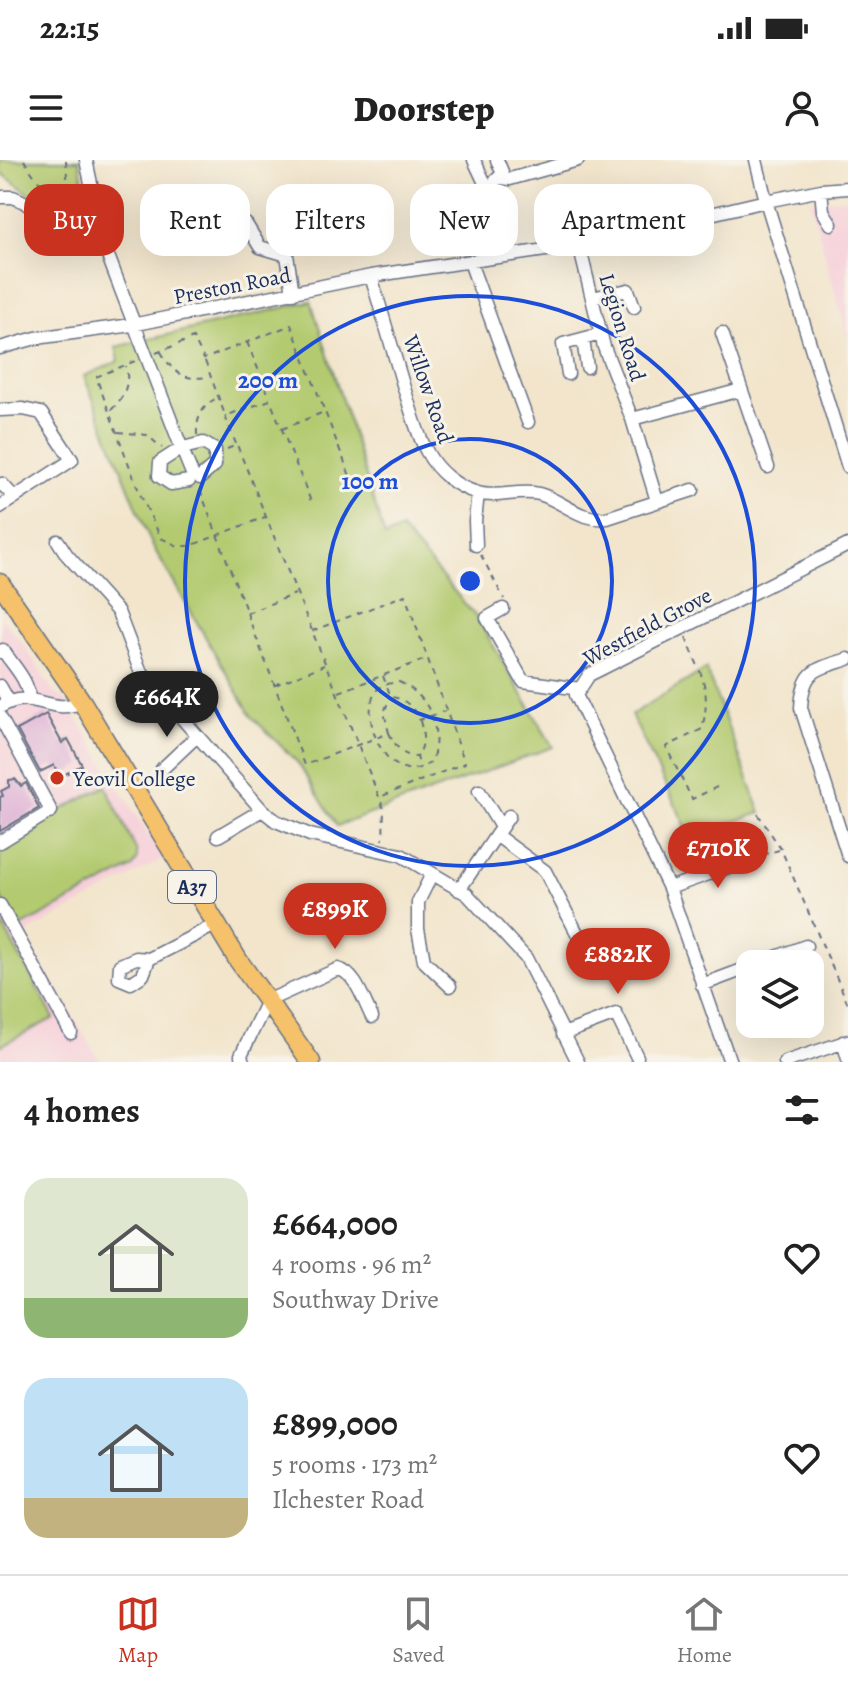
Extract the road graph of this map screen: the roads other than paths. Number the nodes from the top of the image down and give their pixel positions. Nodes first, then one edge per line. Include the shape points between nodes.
1 (86, 160) edge
2 (474, 160) edge
3 (497, 160) edge
4 (578, 160) edge
5 (756, 160) edge
6 (501, 178) junction
7 (91, 184) edge
8 (486, 184) edge
9 (488, 184) edge
10 (848, 188) edge
11 (821, 190) junction
12 (0, 197) edge
13 (766, 201) junction
14 (24, 202) edge
15 (714, 213) edge
16 (831, 224) dead end
17 (250, 231) edge
18 (109, 256) edge
19 (499, 256) edge
20 (582, 256) edge
21 (470, 262) junction
22 (371, 276) junction
23 (293, 293) junction
24 (592, 298) junction
25 (634, 307) dead end
26 (132, 325) junction
27 (722, 333) dead end
28 (601, 334) junction
29 (583, 339) junction
30 (0, 348) edge
31 (587, 367) dead end
32 (568, 374) dead end
33 (741, 390) junction
34 (0, 410) edge
35 (632, 419) junction
36 (528, 422) dead end
37 (182, 449) junction
38 (768, 467) dead end
39 (848, 467) edge
40 (195, 480) junction
41 (0, 485) edge
42 (693, 490) dead end
43 (478, 493) junction
44 (14, 497) junction
45 (657, 501) junction
46 (0, 507) edge
47 (58, 541) dead end
48 (476, 545) road end
49 (848, 545) edge
50 (0, 583) edge
51 (503, 609) road end
52 (0, 652) edge
53 (848, 659) edge
54 (0, 686) edge
55 (580, 689) junction
56 (29, 698) junction
57 (82, 702) junction
58 (2, 707) edge
59 (197, 736) junction
60 (162, 769) dead end
61 (479, 791) dead end
62 (262, 810) junction
63 (502, 826) junction
64 (218, 836) dead end
65 (0, 842) edge
66 (848, 856) edge
67 (754, 858) road end
68 (432, 874) junction
69 (669, 888) junction
70 (459, 890) junction
71 (0, 905) edge
72 (215, 925) junction
73 (578, 935) dead end
74 (806, 946) dead end
75 (795, 950) edge
76 (149, 959) dead end
77 (736, 972) edge
78 (702, 985) junction
79 (450, 986) dead end
80 (267, 1001) junction
81 (372, 1017) dead end
82 (71, 1033) dead end
83 (563, 1034) junction
84 (846, 1041) edge
85 (637, 1057) dead end
86 (848, 1059) edge
87 (573, 1061) edge
88 (243, 1062) edge
89 (311, 1062) edge
90 (730, 1062) edge
91 (785, 1062) edge

1 - 7 street
2 - 8 street
3 - 6 street
4 - 6 street
5 - 13 street
6 - 9 street
10 - 11 street, Preston Road
11 - 13 street, Preston Road
11 - 16 street via 823,211
12 - 14 street
13 - 15 street, Preston Road
13 - 39 street
17 - 23 street via 260,247 287,255
18 - 26 street
19 - 21 street, Preston Road
20 - 24 street, Legion Road
21 - 22 street, Preston Road
21 - 36 street
22 - 23 street, Preston Road
22 - 43 street, Willow Road via 427,453 455,484
23 - 26 street, Preston Road
24 - 25 street via 628,290
24 - 28 street, Legion Road
26 - 30 street, Preston Road
26 - 37 street
27 - 33 street
28 - 29 street
28 - 35 street, Legion Road
29 - 31 street
29 - 32 street via 563,344
33 - 35 street
33 - 38 street
34 - 44 street via 41,413 72,460
35 - 45 street, Legion Road
37 - 40 street
37 - 40 street via 208,444 216,453 215,465
37 - 40 street via 158,467 162,480
41 - 44 street
42 - 45 street, Willow Road
43 - 45 street, Willow Road via 530,492 594,519
43 - 48 street
44 - 46 street
47 - 59 street via 118,612 140,670
49 - 55 street, Westfield Grove via 589,675
50 - 57 highway, A37
51 - 55 street via 487,618 523,681
52 - 56 street via 19,672
53 - 66 street via 815,670 802,686 801,708
54 - 58 street
55 - 69 street, Westfield Grove via 576,695 583,713
56 - 57 street via 59,708
56 - 58 street
57 - 72 highway, A37
58 - 65 street via 51,811
59 - 60 street
59 - 62 street
61 - 63 street
62 - 64 street
62 - 68 street via 310,835 405,857
63 - 70 street
63 - 73 street via 545,871
67 - 69 street
68 - 70 street
68 - 79 street via 418,902 418,929 424,961
69 - 78 street, Westfield Grove
70 - 83 street via 526,958
71 - 82 street
72 - 76 street
72 - 80 highway, A37
74 - 75 street
77 - 78 street
78 - 90 street, Westfield Grove
80 - 81 street via 338,969 350,976
80 - 88 street via 241,1055
80 - 89 highway, A37
83 - 85 street via 616,1014
83 - 87 street
84 - 86 street
84 - 91 street

